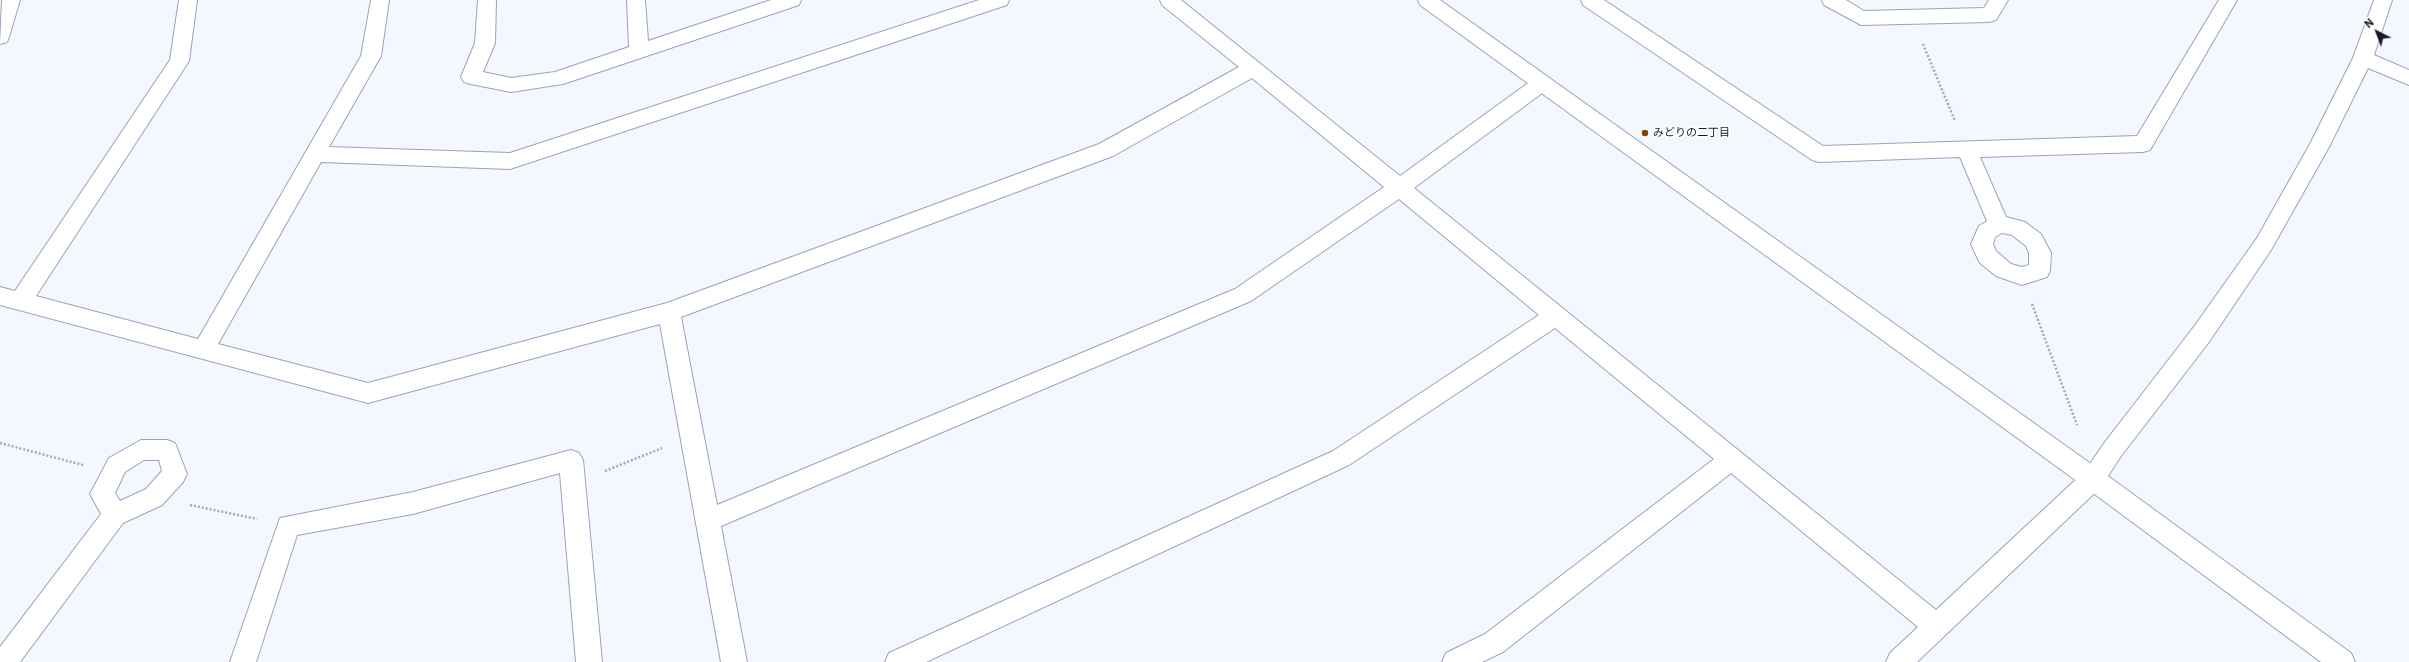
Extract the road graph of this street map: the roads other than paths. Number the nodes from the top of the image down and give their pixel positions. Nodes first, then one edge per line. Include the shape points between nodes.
1 (11, 0) edge
2 (188, 0) edge
3 (380, 0) edge
4 (487, 0) edge
5 (636, 0) edge
6 (792, 0) edge
7 (1000, 0) edge
8 (1169, 0) edge
9 (1427, 0) edge
10 (1590, 0) edge
11 (1831, 0) edge
12 (1999, 0) edge
13 (2228, 0) edge
14 (2383, 0) edge
15 (0, 37) edge
16 (638, 51) junction
17 (2363, 58) junction
18 (1253, 68) junction
19 (2409, 78) edge
20 (1542, 83) junction
21 (1967, 151) junction
22 (315, 154) junction
23 (1400, 187) junction
24 (1999, 224) junction
25 (10, 299) edge
26 (668, 312) junction
27 (1557, 315) junction
28 (203, 350) junction
29 (1732, 459) junction
30 (2093, 479) junction
31 (115, 515) junction
32 (708, 520) junction
33 (1937, 627) junction
34 (4, 662) edge
35 (243, 662) edge
36 (589, 662) edge
37 (734, 662) edge
38 (898, 662) edge
39 (1454, 662) edge
40 (1899, 662) edge
41 (2342, 662) edge

1 - 15 street
2 - 25 street via 179,61
3 - 22 street via 371,56
4 - 16 street via 485,43 471,77 511,85 556,79
5 - 16 street
6 - 16 street
7 - 22 street via 510,161
8 - 18 street
9 - 20 street
10 - 21 street via 1819,154
11 - 12 street via 1861,18 1989,15
13 - 21 street via 2143,144
14 - 17 street
17 - 19 street
17 - 30 street via 2319,147 2264,244 2201,335 2112,449
18 - 23 street
18 - 26 street via 1106,150
20 - 23 street
20 - 30 street
21 - 24 street
22 - 28 street
23 - 27 street
23 - 32 street via 1243,295
24 - 24 street via 1986,232 1982,244 1988,257 2004,270 2022,276 2039,271 2040,254 2034,240 2018,228
25 - 28 street
26 - 28 street via 368,393
26 - 32 street
27 - 29 street
27 - 38 street via 1341,458
29 - 33 street
29 - 39 street via 1494,643
30 - 33 street
30 - 41 street
31 - 31 street via 102,494 117,465 141,450 167,450 175,474 154,497
31 - 34 street
32 - 37 street
33 - 40 street
35 - 36 street via 288,526 413,503 571,460

